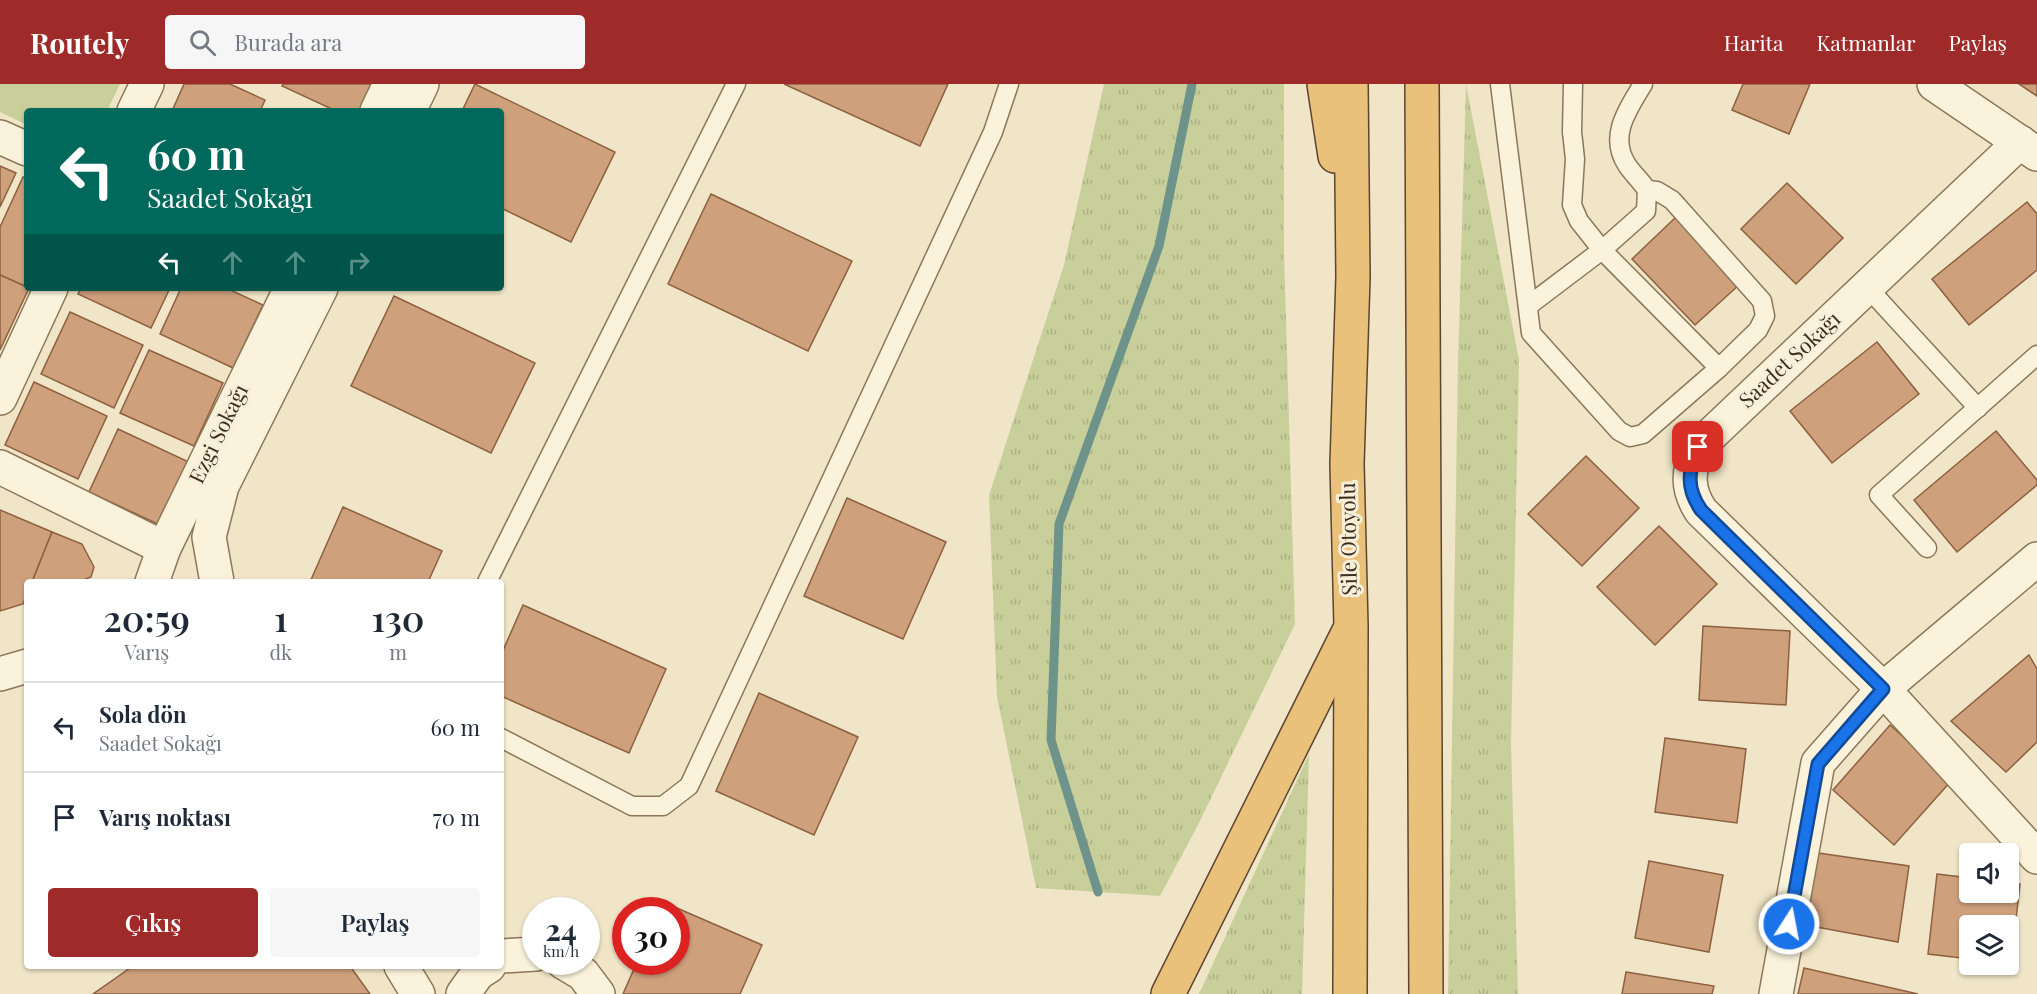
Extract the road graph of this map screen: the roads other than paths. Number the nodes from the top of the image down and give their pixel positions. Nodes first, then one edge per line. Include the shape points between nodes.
1 (147, 84) edge
2 (390, 84) edge
3 (422, 84) edge
4 (736, 84) edge
5 (1009, 84) edge
6 (1324, 84) edge
7 (1351, 84) edge
8 (1422, 84) edge
9 (1500, 84) edge
10 (1573, 84) edge
11 (1585, 84) edge
12 (1643, 84) edge
13 (1934, 84) edge
14 (135, 108) edge
15 (378, 108) edge
16 (410, 108) edge
17 (0, 137) edge
18 (24, 148) edge
19 (2029, 148) edge
20 (1575, 159) junction
21 (1647, 190) junction
22 (1602, 250) junction
23 (1353, 278) junction
24 (1867, 287) junction
25 (50, 291) edge
26 (290, 291) edge
27 (320, 291) edge
28 (1528, 306) junction
29 (2037, 355) edge
30 (1719, 368) junction
31 (0, 398) edge
32 (1978, 408) junction
33 (0, 467) edge
34 (164, 548) junction
35 (1927, 548) dead end
36 (2037, 559) edge
37 (153, 579) edge
38 (217, 579) edge
39 (488, 579) edge
40 (1351, 626) junction
41 (24, 667) edge
42 (0, 674) edge
43 (24, 679) edge
44 (0, 681) edge
45 (1883, 689) junction
46 (504, 740) edge
47 (2037, 857) edge
48 (402, 969) edge
49 (486, 969) edge
50 (584, 975) edge
51 (418, 994) edge
52 (463, 994) edge
53 (598, 994) edge
54 (1168, 994) edge
55 (1350, 994) edge
56 (1426, 994) edge
57 (1776, 994) edge

1 - 14 street
2 - 15 street
3 - 16 street
4 - 39 lane
5 - 46 lane via 993,132 689,786 663,806 632,806
6 - 23 highway
7 - 23 highway, Şile Otoyolu
8 - 56 highway
9 - 28 lane
10 - 20 lane
11 - 20 lane via 1582,133
12 - 21 lane via 1622,119 1617,140 1626,164
13 - 19 street
17 - 18 street
19 - 24 street, Saadet Sokağı
20 - 22 lane via 1572,205 1579,221
21 - 22 lane via 1648,203 1642,217
21 - 30 lane via 1672,200 1765,308 1763,323
22 - 28 lane
22 - 30 lane
23 - 40 highway, Şile Otoyolu via 1347,464
24 - 32 lane
24 - 45 street, Saadet Sokağı via 1698,447 1689,482 1701,510
25 - 31 street
26 - 34 street, Ezgi Sokağı
27 - 38 street, Ezgi Sokağı via 222,486 210,537
28 - 30 lane via 1531,333 1620,431 1630,437 1643,434
29 - 32 lane
32 - 35 lane via 1879,495
33 - 34 street
34 - 37 street, Ezgi Sokağı
36 - 45 street
40 - 54 highway
40 - 55 highway, Şile Otoyolu
41 - 42 street
43 - 44 street
45 - 47 street, Saadet Sokağı
45 - 57 street via 1818,764
48 - 51 street
49 - 52 street via 478,973
50 - 53 street

